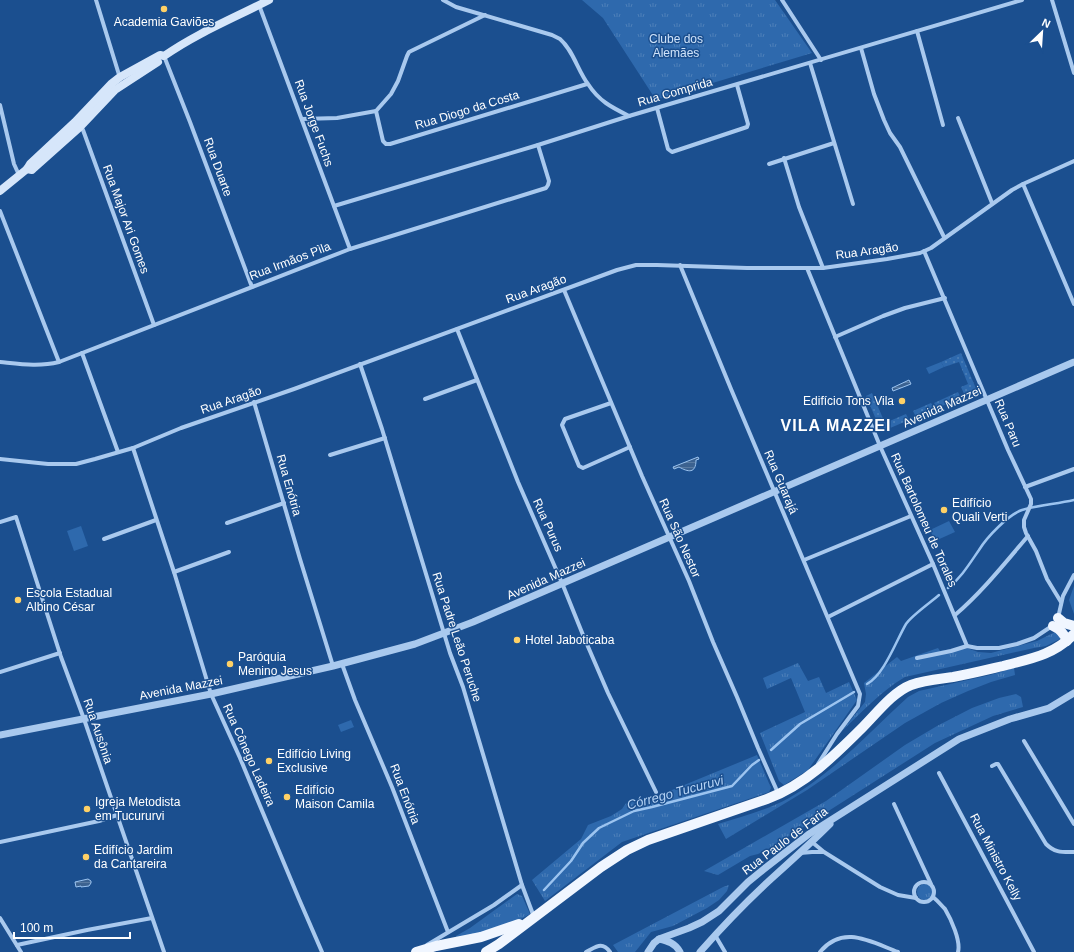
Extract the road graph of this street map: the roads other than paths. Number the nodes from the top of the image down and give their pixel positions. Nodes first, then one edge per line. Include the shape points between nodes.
1 (96, 0) edge
2 (269, 0) edge
3 (443, 0) edge
4 (782, 0) edge
5 (1022, 0) edge
6 (1052, 0) edge
7 (259, 5) junction
8 (486, 15) junction
9 (916, 31) junction
10 (861, 48) junction
11 (164, 56) junction
12 (821, 60) junction
13 (810, 63) junction
14 (1074, 73) edge
15 (121, 80) junction
16 (587, 84) junction
17 (737, 85) junction
18 (0, 105) edge
19 (657, 108) junction
20 (376, 110) junction
21 (628, 116) junction
22 (958, 118) dead end
23 (302, 119) junction
24 (78, 124) junction
25 (943, 125) dead end
26 (834, 143) junction
27 (538, 146) junction
28 (784, 158) junction
29 (1074, 161) edge
30 (769, 164) dead end
31 (19, 175) junction
32 (1023, 184) junction
33 (0, 191) edge
34 (992, 203) junction
35 (853, 204) dead end
36 (334, 206) junction
37 (0, 211) edge
38 (944, 237) junction
39 (350, 249) junction
40 (924, 251) junction
41 (680, 265) junction
42 (807, 268) junction
43 (824, 268) junction
44 (252, 287) junction
45 (564, 290) junction
46 (945, 298) junction
47 (1074, 304) edge
48 (154, 325) junction
49 (457, 329) junction
50 (835, 337) junction
51 (82, 353) junction
52 (0, 362) edge
53 (59, 362) junction
54 (1074, 362) edge
55 (360, 364) junction
56 (477, 380) junction
57 (424, 399) dead end
58 (987, 400) junction
59 (254, 402) junction
60 (611, 402) junction
61 (385, 438) junction
62 (880, 446) junction
63 (630, 447) junction
64 (133, 448) junction
65 (118, 452) junction
66 (330, 455) dead end
67 (0, 459) edge
68 (6, 460) junction
69 (0, 462) edge
70 (1074, 469) edge
71 (1025, 487) junction
72 (775, 492) junction
73 (284, 502) junction
74 (912, 516) junction
75 (156, 520) junction
76 (0, 522) edge
77 (227, 523) dead end
78 (1028, 536) junction
79 (669, 537) junction
80 (104, 539) dead end
81 (229, 552) dead end
82 (804, 560) junction
83 (932, 564) junction
84 (174, 572) junction
85 (1074, 575) edge
86 (562, 583) junction
87 (1061, 602) junction
88 (954, 615) junction
89 (828, 617) junction
90 (1055, 622) junction
91 (1074, 626) edge
92 (445, 633) junction
93 (1071, 637) edge
94 (967, 646) junction
95 (60, 654) junction
96 (917, 658) dead end
97 (342, 664) junction
98 (333, 666) junction
99 (0, 672) edge
100 (211, 694) junction
101 (1074, 694) edge
102 (84, 719) junction
103 (0, 734) edge
104 (1024, 741) dead end
105 (992, 766) dead end
106 (939, 772) dead end
107 (813, 773) junction
108 (656, 792) dead end
109 (779, 795) junction
110 (894, 804) dead end
111 (117, 815) junction
112 (838, 815) junction
113 (1074, 824) edge
114 (0, 842) edge
115 (812, 842) junction
116 (824, 852) junction
117 (1074, 852) edge
118 (800, 853) junction
119 (931, 884) junction
120 (522, 885) junction
121 (933, 897) junction
122 (916, 898) junction
123 (0, 918) edge
124 (152, 918) junction
125 (532, 918) junction
126 (448, 932) junction
127 (714, 935) junction
128 (659, 939) junction
129 (16, 945) junction
130 (452, 948) edge
131 (21, 952) edge
132 (164, 952) edge
133 (322, 952) edge
134 (415, 952) edge
135 (486, 952) edge
136 (586, 952) edge
137 (610, 952) edge
138 (648, 952) edge
139 (680, 952) edge
140 (700, 952) edge
141 (725, 952) edge
142 (820, 952) edge
143 (898, 952) edge
144 (958, 952) edge
145 (1034, 952) edge

1 - 15 street
2 - 7 main road
3 - 8 street via 456,7
4 - 12 street
5 - 9 street, Rua Comprida
6 - 14 street
7 - 11 main road via 183,43
7 - 23 street, Rua Jorge Fuchs
8 - 16 street via 561,40
8 - 20 street via 409,52 391,94
9 - 10 street, Rua Comprida
9 - 25 street
10 - 12 street, Rua Comprida
10 - 38 street via 890,133 900,147
11 - 15 main road
11 - 44 street, Rua Duarte
12 - 13 street, Rua Comprida
13 - 17 street, Rua Comprida
13 - 26 street
15 - 24 main road
16 - 20 street, Rua Diogo da Costa via 390,144 383,141
16 - 21 street via 610,107
17 - 19 street, Rua Comprida
17 - 19 street via 747,127 672,152 668,149
18 - 31 street
19 - 21 street, Rua Comprida
20 - 23 street via 337,118
21 - 27 street, Rua Comprida
22 - 34 street
23 - 36 street, Rua Jorge Fuchs
24 - 31 main road via 32,170 27,169
24 - 48 street, Rua Major Ari Gomes via 83,130
26 - 28 street
26 - 35 street
27 - 36 street, Rua Comprida
27 - 39 street, Rua Irmãos Pìla via 549,181 546,188
28 - 30 street
28 - 43 street via 798,207
29 - 32 street, Rua Aragão
31 - 33 main road
32 - 34 street, Rua Aragão
32 - 47 street
34 - 38 street, Rua Aragão
36 - 39 street, Rua Jorge Fuchs
37 - 53 street
38 - 40 street, Rua Aragão
39 - 44 street, Rua Irmãos Pìla
40 - 43 street, Rua Aragão via 888,260
40 - 46 street, Rua Paru
41 - 42 street, Rua Aragão
41 - 45 street, Rua Aragão via 636,265
41 - 72 street, Rua Guarajá
42 - 43 street, Rua Aragão
42 - 50 street, Rua Bartolomeu de Torales
44 - 48 street, Rua Irmãos Pìla
45 - 49 street, Rua Aragão
45 - 60 street, Rua São Nestor
46 - 50 street via 905,308
46 - 58 street, Rua Paru
48 - 51 street, Rua Irmãos Pìla
49 - 55 street, Rua Aragão
49 - 56 street, Rua Purus
50 - 62 street, Rua Bartolomeu de Torales
51 - 53 street, Rua Irmãos Pìla
51 - 65 street
52 - 53 street, Rua Irmãos Pìla via 36,365
54 - 58 street, Avenida Mazzei
55 - 59 street, Rua Aragão
55 - 61 street, Rua Padre Leão Peruche
56 - 57 street
56 - 86 street, Rua Purus
58 - 62 street, Avenida Mazzei
58 - 71 street, Rua Paru
59 - 64 street, Rua Aragão
59 - 73 street, Rua Enótria
60 - 63 street, Rua São Nestor
60 - 63 street via 563,422 576,459 583,468
61 - 66 street
61 - 92 street, Rua Padre Leão Peruche
62 - 72 street, Avenida Mazzei
62 - 74 street, Rua Bartolomeu de Torales
63 - 79 street, Rua São Nestor
64 - 65 street, Rua Aragão
64 - 75 street, Rua Cônego Ladeira
65 - 68 street, Rua Aragão via 76,464
67 - 68 street, Rua Aragão
68 - 69 street
70 - 71 street
71 - 78 street, Rua Paru via 1031,499 1024,523
72 - 79 street, Avenida Mazzei
72 - 82 street, Rua Guarajá
73 - 77 street
73 - 98 street, Rua Enótria
74 - 82 street
74 - 83 street, Rua Bartolomeu de Torales
75 - 80 street
75 - 84 street, Rua Cônego Ladeira
76 - 95 street, Rua Ausônia via 16,517
78 - 87 street via 1047,579
78 - 88 street via 984,586
79 - 86 street, Avenida Mazzei
79 - 109 street, Rua São Nestor
81 - 84 street
82 - 89 street, Rua Guarajá
83 - 88 street, Rua Bartolomeu de Torales
83 - 89 street
84 - 100 street, Rua Cônego Ladeira
85 - 87 street
86 - 92 street, Avenida Mazzei
86 - 108 street, Rua Purus via 603,680
87 - 90 street
88 - 94 street, Rua Bartolomeu de Torales
89 - 107 street, Rua Guarajá via 860,694 858,706
90 - 91 main road
90 - 93 main road
90 - 94 street via 1034,638 1017,644 999,648
92 - 97 street, Avenida Mazzei
92 - 120 street, Rua Padre Leão Peruche
93 - 107 main road via 1052,651 1029,660 910,686 896,694
94 - 96 street
95 - 99 street
95 - 102 street, Rua Ausônia
97 - 98 street, Avenida Mazzei
97 - 126 street, Rua Enótria
98 - 100 street, Avenida Mazzei
100 - 102 street, Avenida Mazzei
100 - 133 street, Rua Cônego Ladeira
101 - 112 street via 1049,708 959,739
102 - 103 street, Avenida Mazzei
102 - 111 street, Rua Ausônia
104 - 113 street
105 - 117 street via 998,764 1049,846 1058,852
106 - 145 street, Rua Ministro Kelly
107 - 109 main road
109 - 125 main road via 655,837 627,850
110 - 119 street
111 - 114 street
111 - 124 street, Rua Ausônia
112 - 115 street, Rua Paulo de Faria
112 - 128 street, Rua Paulo de Faria via 764,869 719,911 696,925
115 - 116 street
115 - 118 street, Rua Paulo de Faria
116 - 118 street
116 - 122 street via 880,887 898,895
118 - 127 street, Rua Paulo de Faria
119 - 121 street via 935,890
119 - 122 street via 919,883 915,888
120 - 125 street, Rua Padre Leão Peruche
120 - 126 street
121 - 122 street via 925,902
121 - 144 street via 946,911 953,926 960,948
123 - 129 street
124 - 129 street
124 - 132 street, Rua Ausônia
125 - 130 main road
125 - 135 main road
126 - 134 street
127 - 140 street, Rua Paulo de Faria
127 - 141 street
128 - 138 street, Rua Paulo de Faria
128 - 139 street via 674,944
129 - 131 street
130 - 134 main road via 436,946
136 - 137 street via 598,946 603,946
142 - 143 street via 836,939 854,937

